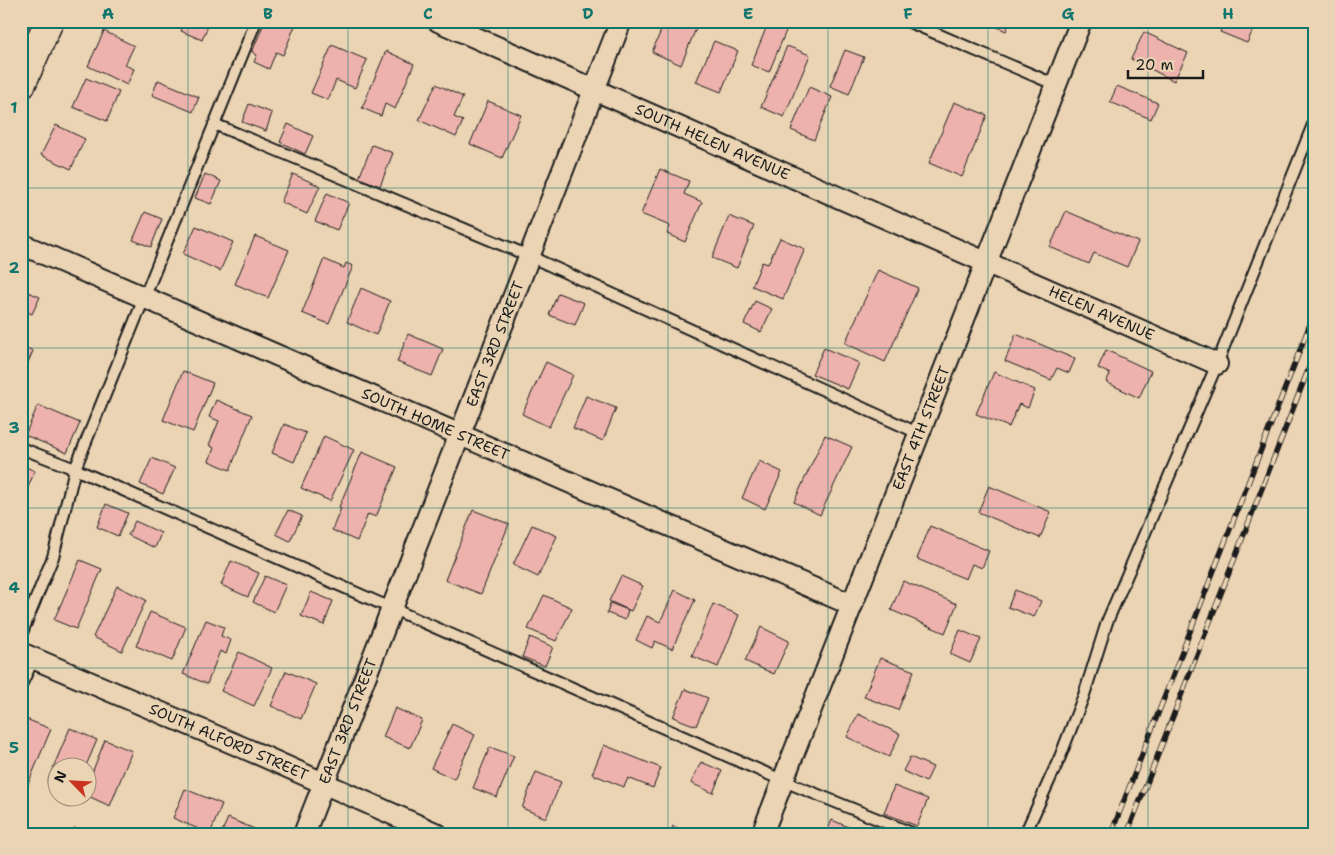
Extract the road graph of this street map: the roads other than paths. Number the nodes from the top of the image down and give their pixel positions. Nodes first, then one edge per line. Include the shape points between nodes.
1 (49, 21) edge
2 (256, 21) edge
3 (438, 21) edge
4 (621, 21) edge
5 (908, 21) edge
6 (1081, 21) edge
7 (21, 84) edge
8 (1056, 85) junction
9 (594, 90) junction
10 (1314, 122) edge
11 (214, 124) junction
12 (21, 244) edge
13 (529, 256) junction
14 (987, 262) junction
15 (144, 298) junction
16 (1217, 364) junction
17 (920, 434) junction
18 (459, 435) junction
19 (21, 448) edge
20 (75, 469) junction
21 (852, 606) junction
22 (392, 607) junction
23 (21, 634) edge
24 (27, 656) edge
25 (21, 685) edge
26 (784, 781) junction
27 (324, 784) junction
28 (304, 834) edge
29 (436, 834) edge
30 (762, 834) edge
31 (914, 834) edge
32 (1026, 834) edge

1 - 7 main road
2 - 11 lane
3 - 9 street, SOUTH HELEN AVENUE
4 - 9 street, EAST 3RD STREET
5 - 8 lane
6 - 8 street, EAST 4TH STREET
8 - 14 street, EAST 4TH STREET
9 - 13 street, EAST 3RD STREET
9 - 14 street, SOUTH HELEN AVENUE
10 - 16 lane
11 - 13 lane
11 - 15 lane
12 - 15 street, SOUTH HOME STREET
13 - 17 lane
13 - 18 street, EAST 3RD STREET
14 - 16 street, HELEN AVENUE
14 - 17 street, EAST 4TH STREET
15 - 18 street, SOUTH HOME STREET
15 - 20 lane
16 - 32 lane via 1107,622 1084,695
17 - 21 street, EAST 4TH STREET
18 - 21 street, SOUTH HOME STREET
18 - 22 street, EAST 3RD STREET
19 - 20 lane
20 - 22 lane
20 - 23 lane via 53,557
21 - 26 street, EAST 4TH STREET
22 - 26 lane
22 - 27 street, EAST 3RD STREET
24 - 25 lane
24 - 27 street, SOUTH ALFORD STREET
26 - 30 street, EAST 4TH STREET
26 - 31 lane
27 - 28 street, EAST 3RD STREET
27 - 29 street, SOUTH ALFORD STREET

